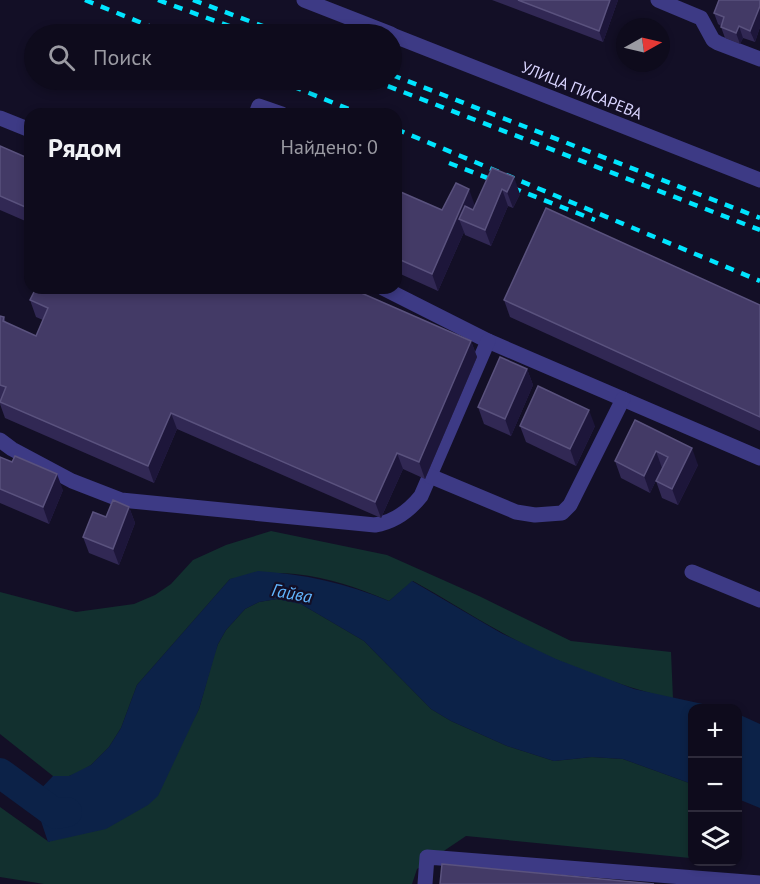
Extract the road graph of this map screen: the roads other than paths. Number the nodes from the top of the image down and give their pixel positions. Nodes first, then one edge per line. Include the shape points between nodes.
1 (304, 0) edge
2 (658, 0) edge
3 (364, 24) edge
4 (402, 39) edge
5 (760, 59) edge
6 (0, 118) edge
7 (24, 128) edge
8 (760, 180) edge
9 (395, 294) edge
10 (488, 341) junction
11 (623, 399) junction
12 (0, 440) edge
13 (760, 458) edge
14 (430, 476) junction
15 (692, 572) dead end
16 (760, 600) edge
17 (760, 883) edge
18 (425, 884) edge

1 - 3 street, УЛИЦА ПИСАРЕВА
2 - 5 street via 701,18 718,43
4 - 8 street, УЛИЦА ПИСАРЕВА
6 - 7 street
9 - 10 street
10 - 11 street
10 - 14 street
11 - 13 street
11 - 14 street via 570,505 562,513 525,514
12 - 14 street via 72,482 121,500 375,525 385,524 414,504
15 - 16 street
17 - 18 street via 426,857

